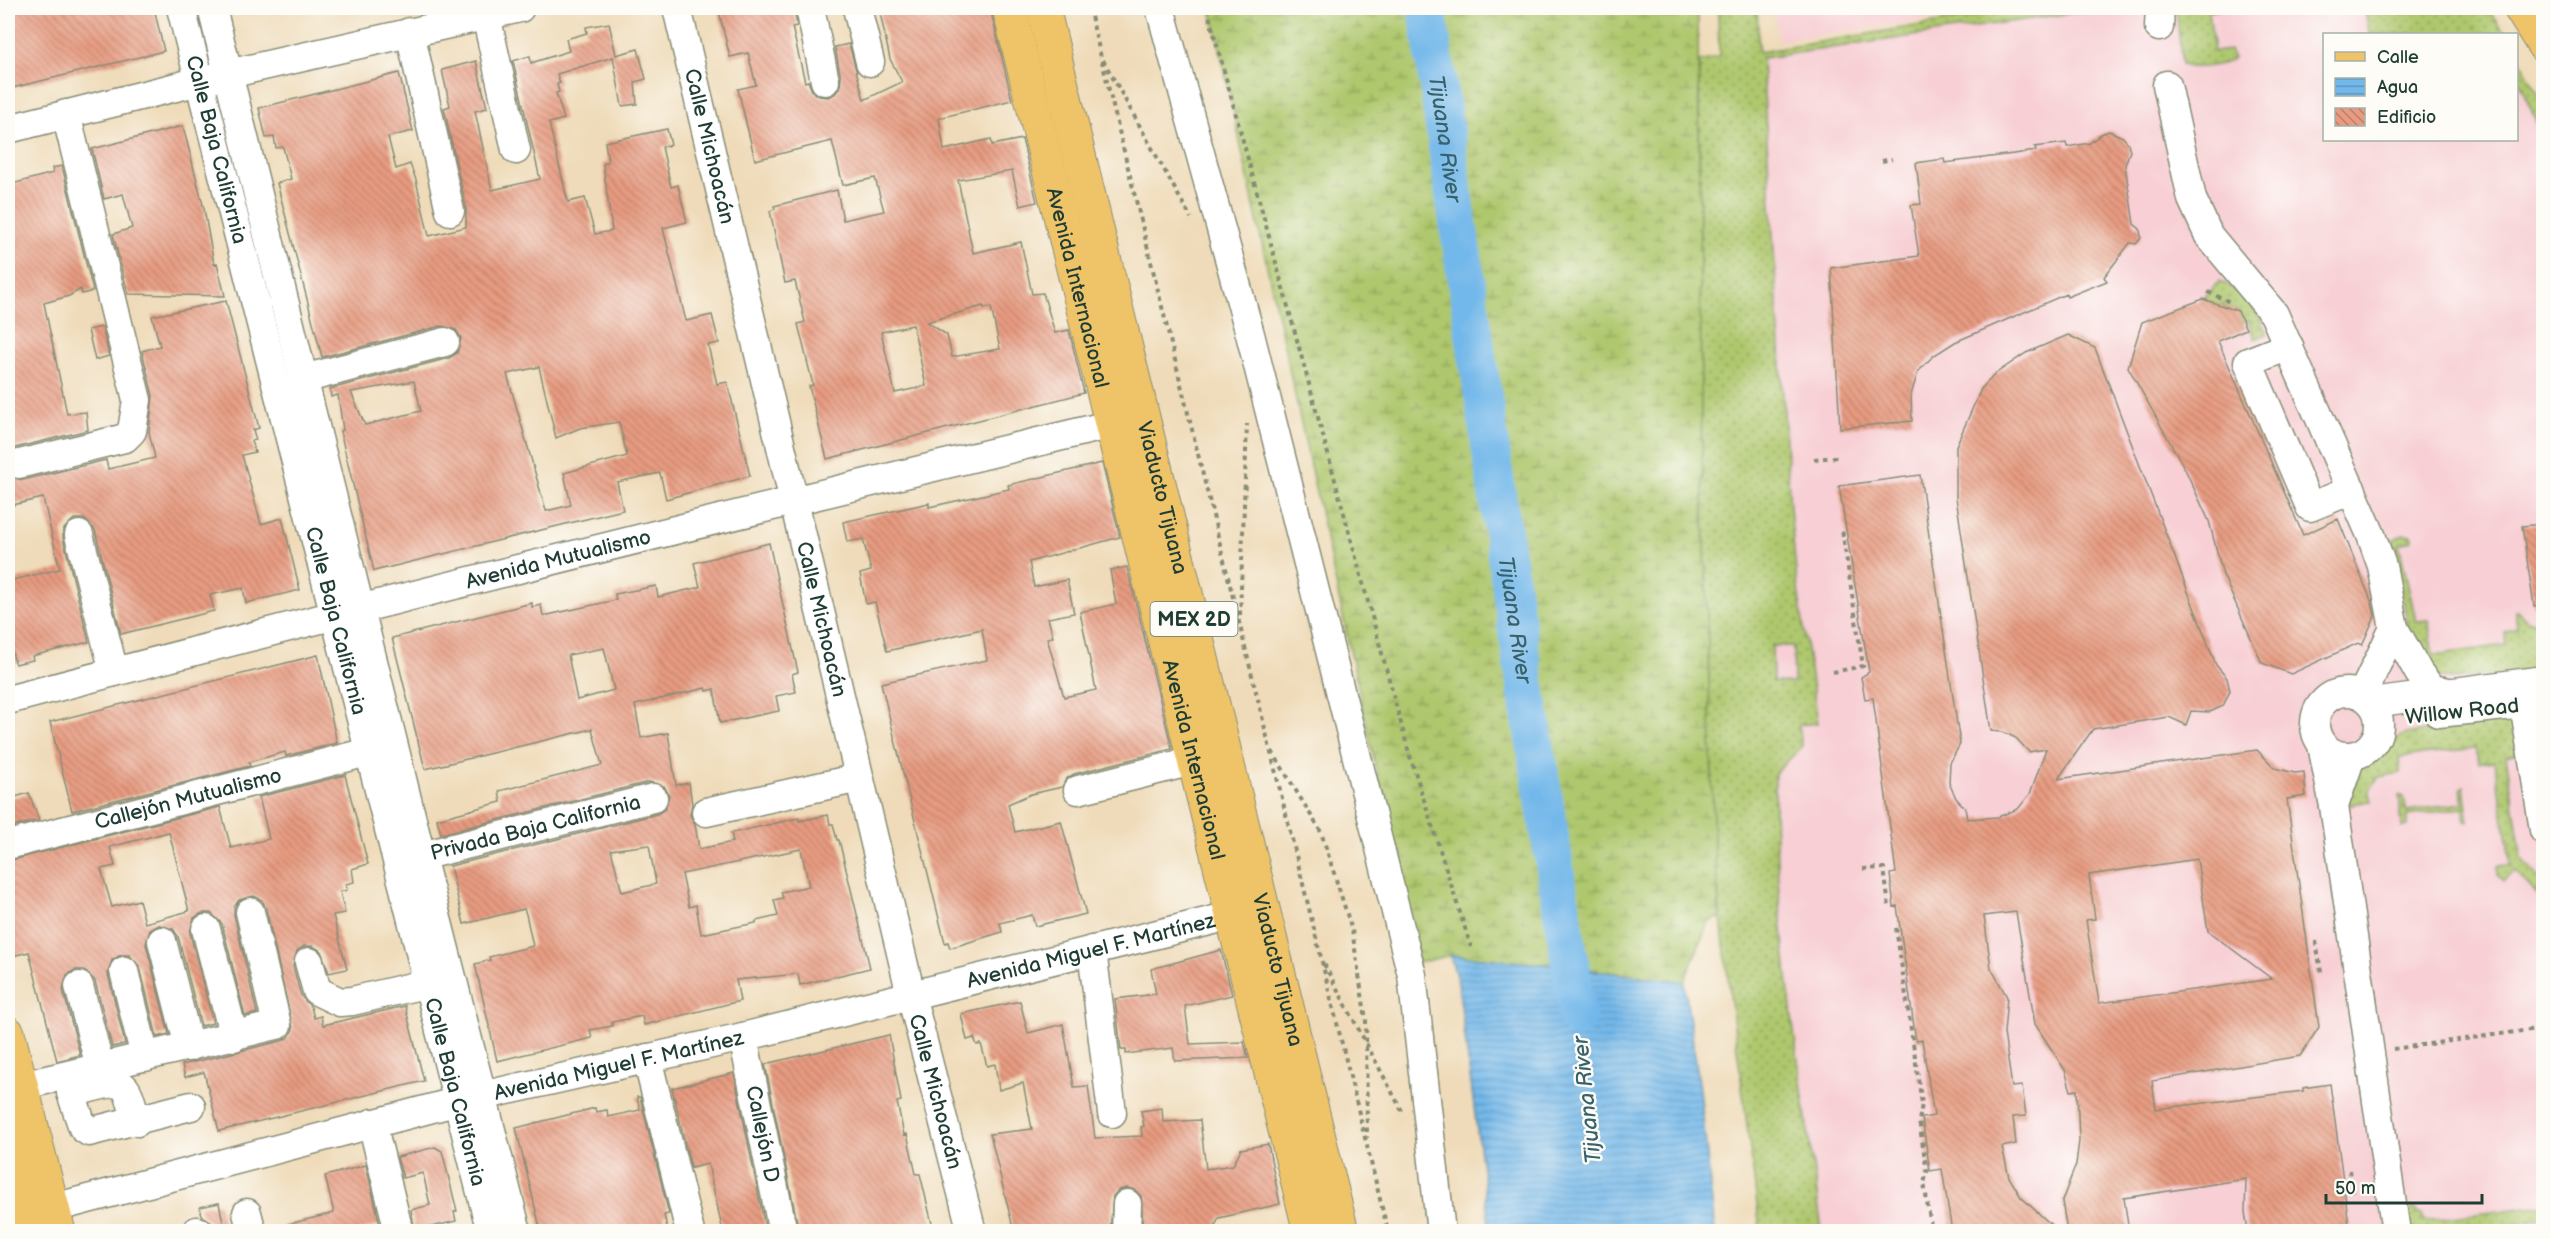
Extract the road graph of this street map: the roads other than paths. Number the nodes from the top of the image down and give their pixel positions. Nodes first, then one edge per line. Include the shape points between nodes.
1 (181, 8) edge
2 (212, 8) edge
3 (516, 8) edge
4 (677, 8) edge
5 (810, 8) edge
6 (857, 8) edge
7 (1009, 8) edge
8 (1025, 8) edge
9 (1033, 8) edge
10 (1043, 8) edge
11 (1052, 8) edge
12 (1160, 8) edge
13 (486, 15) junction
14 (410, 33) junction
15 (870, 62) dead end
16 (228, 74) junction
17 (199, 81) junction
18 (825, 81) dead end
19 (2167, 85) dead end
20 (66, 114) junction
21 (8, 129) edge
22 (516, 150) dead end
23 (450, 211) dead end
24 (445, 342) dead end
25 (2289, 346) junction
26 (303, 379) junction
27 (1113, 424) junction
28 (19, 464) dead end
29 (2352, 490) junction
30 (794, 500) junction
31 (79, 535) dead end
32 (347, 611) junction
33 (2394, 628) junction
34 (114, 672) junction
35 (2450, 692) junction
36 (2533, 692) edge
37 (8, 700) edge
38 (2372, 706) junction
39 (2537, 741) edge
40 (2322, 745) junction
41 (368, 752) junction
42 (2351, 757) junction
43 (1193, 761) junction
44 (859, 778) junction
45 (1078, 790) dead end
46 (653, 798) dead end
47 (2334, 806) junction
48 (706, 812) dead end
49 (2544, 830) edge
50 (8, 845) edge
51 (421, 856) junction
52 (250, 912) dead end
53 (1230, 916) junction
54 (206, 929) dead end
55 (162, 941) dead end
56 (1092, 950) junction
57 (309, 962) dead end
58 (124, 971) dead end
59 (440, 980) junction
60 (79, 986) dead end
61 (911, 995) junction
62 (8, 1033) edge
63 (743, 1036) junction
64 (234, 1037) junction
65 (189, 1047) junction
66 (145, 1057) junction
67 (647, 1058) junction
68 (100, 1067) junction
69 (71, 1093) junction
70 (24, 1096) junction
71 (470, 1099) junction
72 (191, 1106) dead end
73 (1112, 1113) dead end
74 (137, 1122) junction
75 (372, 1123) junction
76 (8, 1144) edge
77 (1127, 1204) dead end
78 (35, 1221) edge
79 (399, 1232) edge
80 (491, 1232) edge
81 (516, 1232) edge
82 (690, 1232) edge
83 (783, 1232) edge
84 (972, 1232) edge
85 (1126, 1232) edge
86 (1310, 1232) edge
87 (1322, 1232) edge
88 (1330, 1232) edge
89 (1342, 1232) edge
90 (1350, 1232) edge
91 (1441, 1232) edge
92 (2396, 1232) edge

1 - 17 street, Calle Baja California
2 - 16 street, Calle Baja California
3 - 13 street
4 - 30 street, Calle Michoacán
5 - 18 street
6 - 15 street
7 - 27 main road, Avenida Internacional
8 - 87 main road, Avenida Internacional
9 - 88 main road, Viaducto Tijuana / MEX 2D
10 - 89 main road, Viaducto Tijuana / MEX 2D
11 - 90 main road, Avenida Internacional
12 - 91 street via 1250,334 1412,975
13 - 14 street
13 - 22 street
14 - 16 street
14 - 23 street
16 - 17 street
16 - 26 street, Calle Baja California
17 - 20 street
17 - 32 street, Calle Baja California
19 - 25 street via 2178,143 2196,207 2209,236 2274,314
20 - 21 street
20 - 28 street via 137,400 132,430 124,438
24 - 26 street
25 - 29 street
25 - 29 street via 2248,362 2310,507
26 - 32 street, Calle Baja California
27 - 30 street, Avenida Mutualismo
27 - 43 main road, Avenida Internacional
29 - 33 street via 2382,566
30 - 32 street, Avenida Mutualismo
30 - 44 street, Calle Michoacán
31 - 34 street
32 - 34 street, Avenida Mutualismo
32 - 41 street, Calle Baja California
32 - 51 street, Calle Baja California
33 - 35 street via 2432,689
33 - 38 street
34 - 37 street, Avenida Mutualismo
35 - 36 street
35 - 38 street
36 - 38 street, Willow Road
36 - 39 street
38 - 40 street via 2341,692 2325,700 2314,724
38 - 42 street via 2378,736 2367,751
39 - 49 street
40 - 42 street via 2340,756
40 - 47 street
41 - 50 street, Callejón Mutualismo
41 - 59 street, Calle Baja California
42 - 47 street
43 - 45 street
43 - 53 main road, Avenida Internacional
44 - 48 street
44 - 61 street, Calle Michoacán
46 - 51 street, Privada Baja California
47 - 92 street
51 - 59 street, Calle Baja California
52 - 64 street via 277,1025
53 - 56 street, Avenida Miguel F. Martínez
53 - 86 main road, Avenida Internacional
54 - 64 street
55 - 65 street
56 - 61 street, Avenida Miguel F. Martínez
56 - 73 street
57 - 59 street via 317,991 340,1002
58 - 66 street
59 - 71 street, Calle Baja California
60 - 68 street
61 - 63 street, Avenida Miguel F. Martínez
61 - 84 street, Calle Michoacán
62 - 70 main road
63 - 67 street, Avenida Miguel F. Martínez
63 - 83 street, Callejón D
64 - 65 street
65 - 66 street
66 - 68 street
67 - 71 street, Avenida Miguel F. Martínez
67 - 82 street
68 - 70 street
69 - 70 street
69 - 74 street via 82,1128 89,1132
69 - 74 street via 115,1082 123,1084
70 - 78 main road
71 - 75 street, Avenida Miguel F. Martínez
71 - 80 street, Calle Baja California
71 - 81 street, Calle Baja California
72 - 74 street
75 - 78 street, Avenida Miguel F. Martínez
75 - 79 street
76 - 78 main road
77 - 85 street

